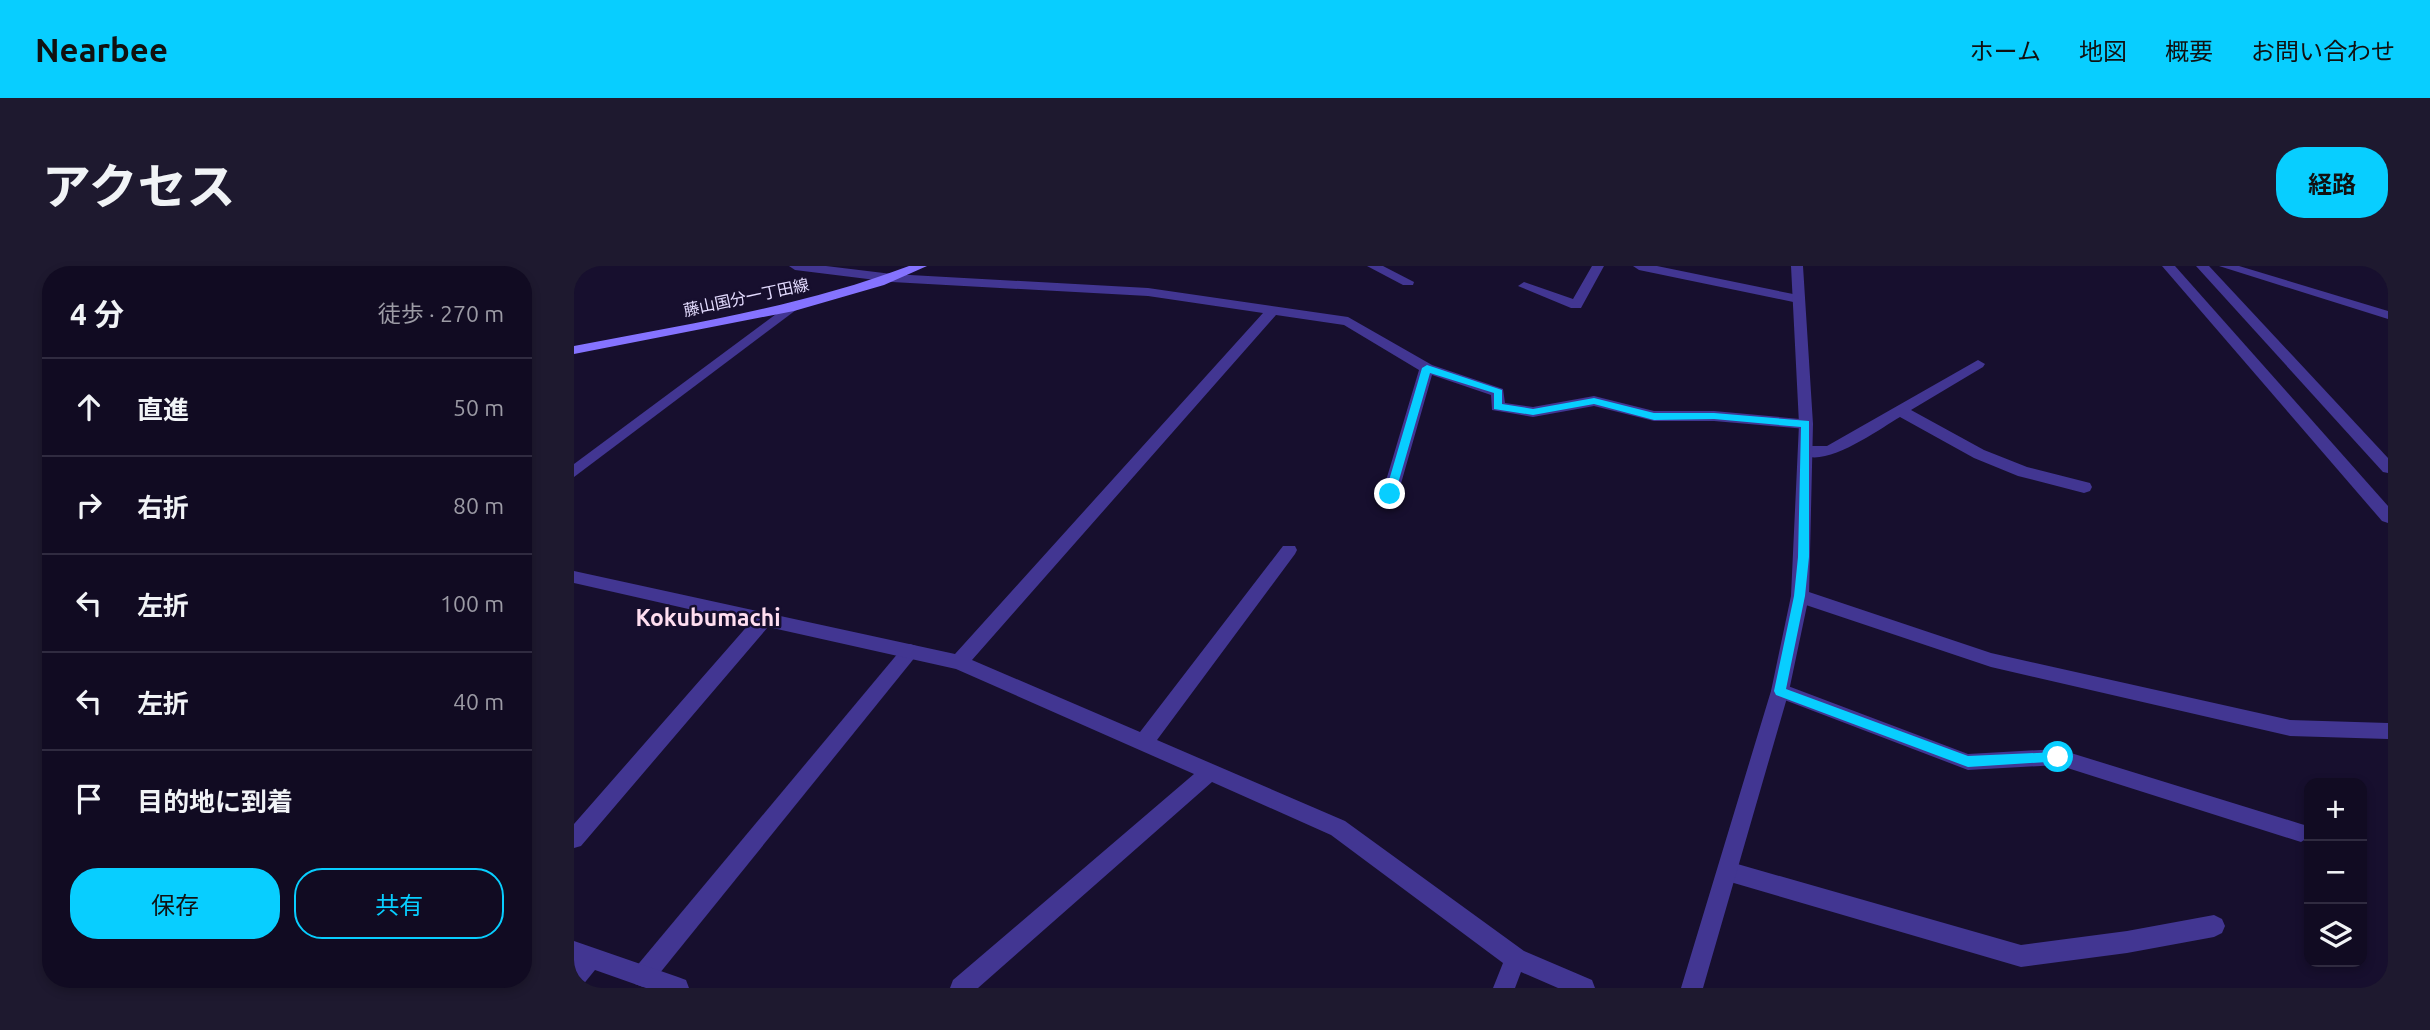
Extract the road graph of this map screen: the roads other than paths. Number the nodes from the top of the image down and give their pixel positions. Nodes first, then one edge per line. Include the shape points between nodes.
1 (796, 266) edge
2 (1373, 266) edge
3 (1598, 266) edge
4 (1639, 266) edge
5 (1797, 266) edge
6 (2168, 266) edge
7 (2203, 266) edge
8 (2225, 266) edge
9 (922, 267) edge
10 (892, 278) junction
11 (1408, 282) dead end
12 (1524, 286) dead end
13 (1798, 299) junction
14 (791, 307) junction
15 (1274, 309) junction
16 (2388, 315) edge
17 (574, 350) edge
18 (1978, 364) dead end
19 (1427, 368) junction
20 (1899, 410) junction
21 (1806, 424) junction
22 (1806, 451) junction
23 (2388, 468) edge
24 (574, 472) edge
25 (2084, 487) dead end
26 (1390, 494) dead end
27 (2388, 517) edge
28 (1289, 550) dead end
29 (574, 577) edge
30 (1800, 596) junction
31 (764, 619) junction
32 (910, 651) junction
33 (959, 662) junction
34 (1780, 691) junction
35 (2388, 731) edge
36 (1143, 743) junction
37 (1210, 772) junction
38 (2301, 833) dead end
39 (574, 839) edge
40 (1727, 871) junction
41 (2214, 926) dead end
42 (582, 955) edge
43 (1517, 959) junction
44 (643, 976) junction
45 (574, 978) edge
46 (678, 988) edge
47 (961, 988) edge
48 (1504, 988) edge
49 (1584, 988) edge
50 (1692, 988) edge

1 - 10 street
2 - 11 street
3 - 12 street via 1576,305
4 - 13 street
5 - 13 street
6 - 27 street
7 - 23 street
8 - 16 street
9 - 10 main road, 藤山国分一丁田線
10 - 14 main road, 藤山国分一丁田線
10 - 15 street via 1148,292
13 - 21 street
14 - 17 main road, 藤山国分一丁田線
14 - 24 street
15 - 19 street via 1348,321
15 - 33 street
18 - 20 street
19 - 21 street via 1498,392 1497,407 1533,412 1594,401 1654,416
19 - 26 street
20 - 22 street via 1830,451
20 - 25 street via 1979,454 2023,472
21 - 22 street
22 - 30 street
28 - 36 street
29 - 31 street
30 - 34 street
30 - 35 street via 1991,660 2290,728
31 - 32 street
31 - 39 street
32 - 33 street
32 - 44 street
33 - 36 street
34 - 38 street via 1968,762 2058,757
34 - 40 street
36 - 37 street
37 - 43 street via 1338,828
37 - 47 street
40 - 41 street via 2021,956
40 - 50 street
42 - 44 street
42 - 45 street
43 - 48 street
43 - 49 street
44 - 46 street

